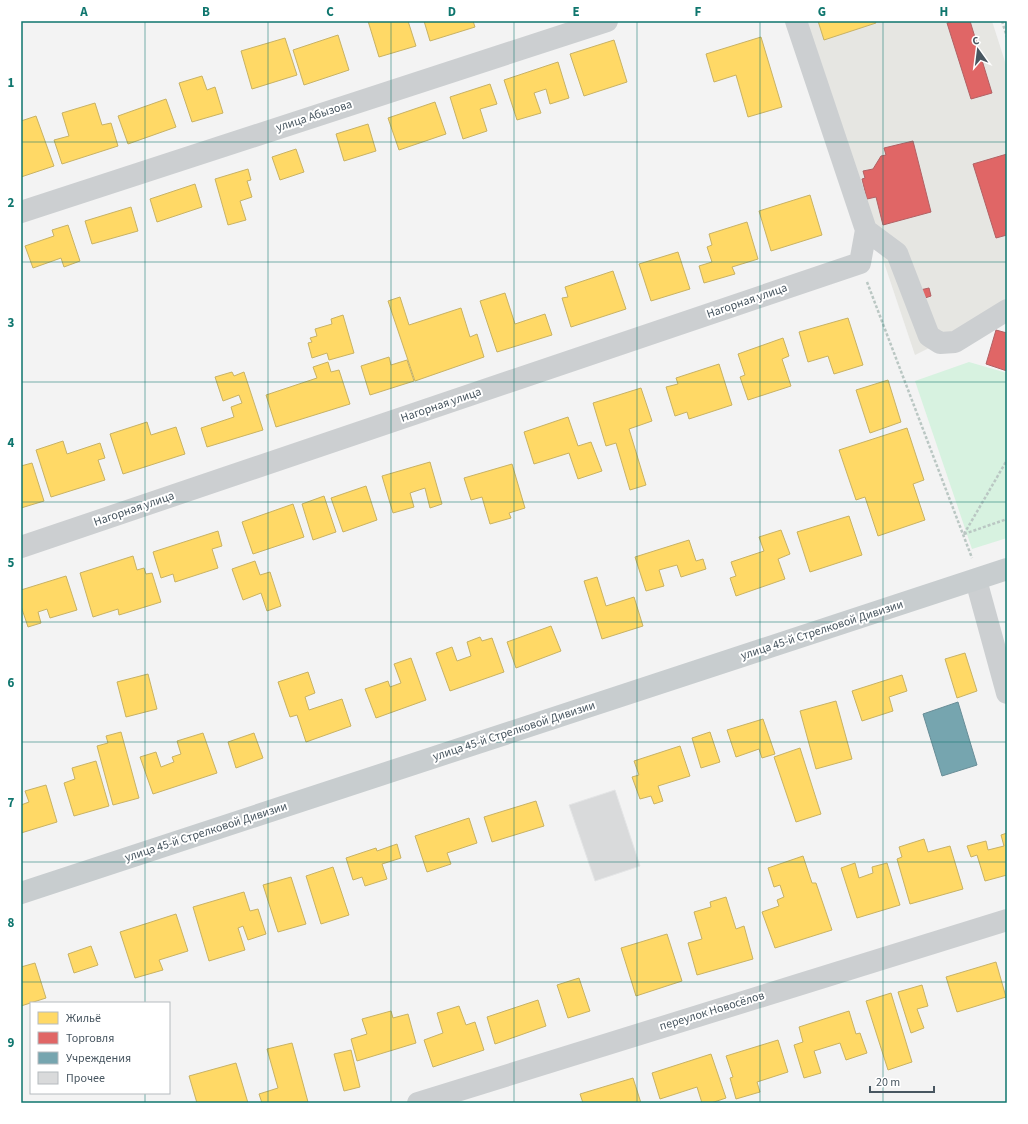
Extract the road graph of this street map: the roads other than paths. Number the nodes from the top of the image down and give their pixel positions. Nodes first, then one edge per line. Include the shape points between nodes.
1 (607, 21) edge
2 (796, 21) edge
3 (21, 212) edge
4 (866, 230) junction
5 (1007, 310) edge
6 (21, 547) edge
7 (1007, 569) edge
8 (976, 580) junction
9 (1007, 693) edge
10 (21, 893) edge
11 (1007, 920) edge
12 (418, 1103) edge

1 - 3 street, улица Абызова
2 - 4 street
4 - 5 street via 897,253 929,336 940,343 955,342
4 - 6 street, Нагорная улица via 860,263
7 - 8 main road, улица 45-й Стрелковой Дивизии
8 - 9 street
8 - 10 main road, улица 45-й Стрелковой Дивизии
11 - 12 street, переулок Новосёлов

